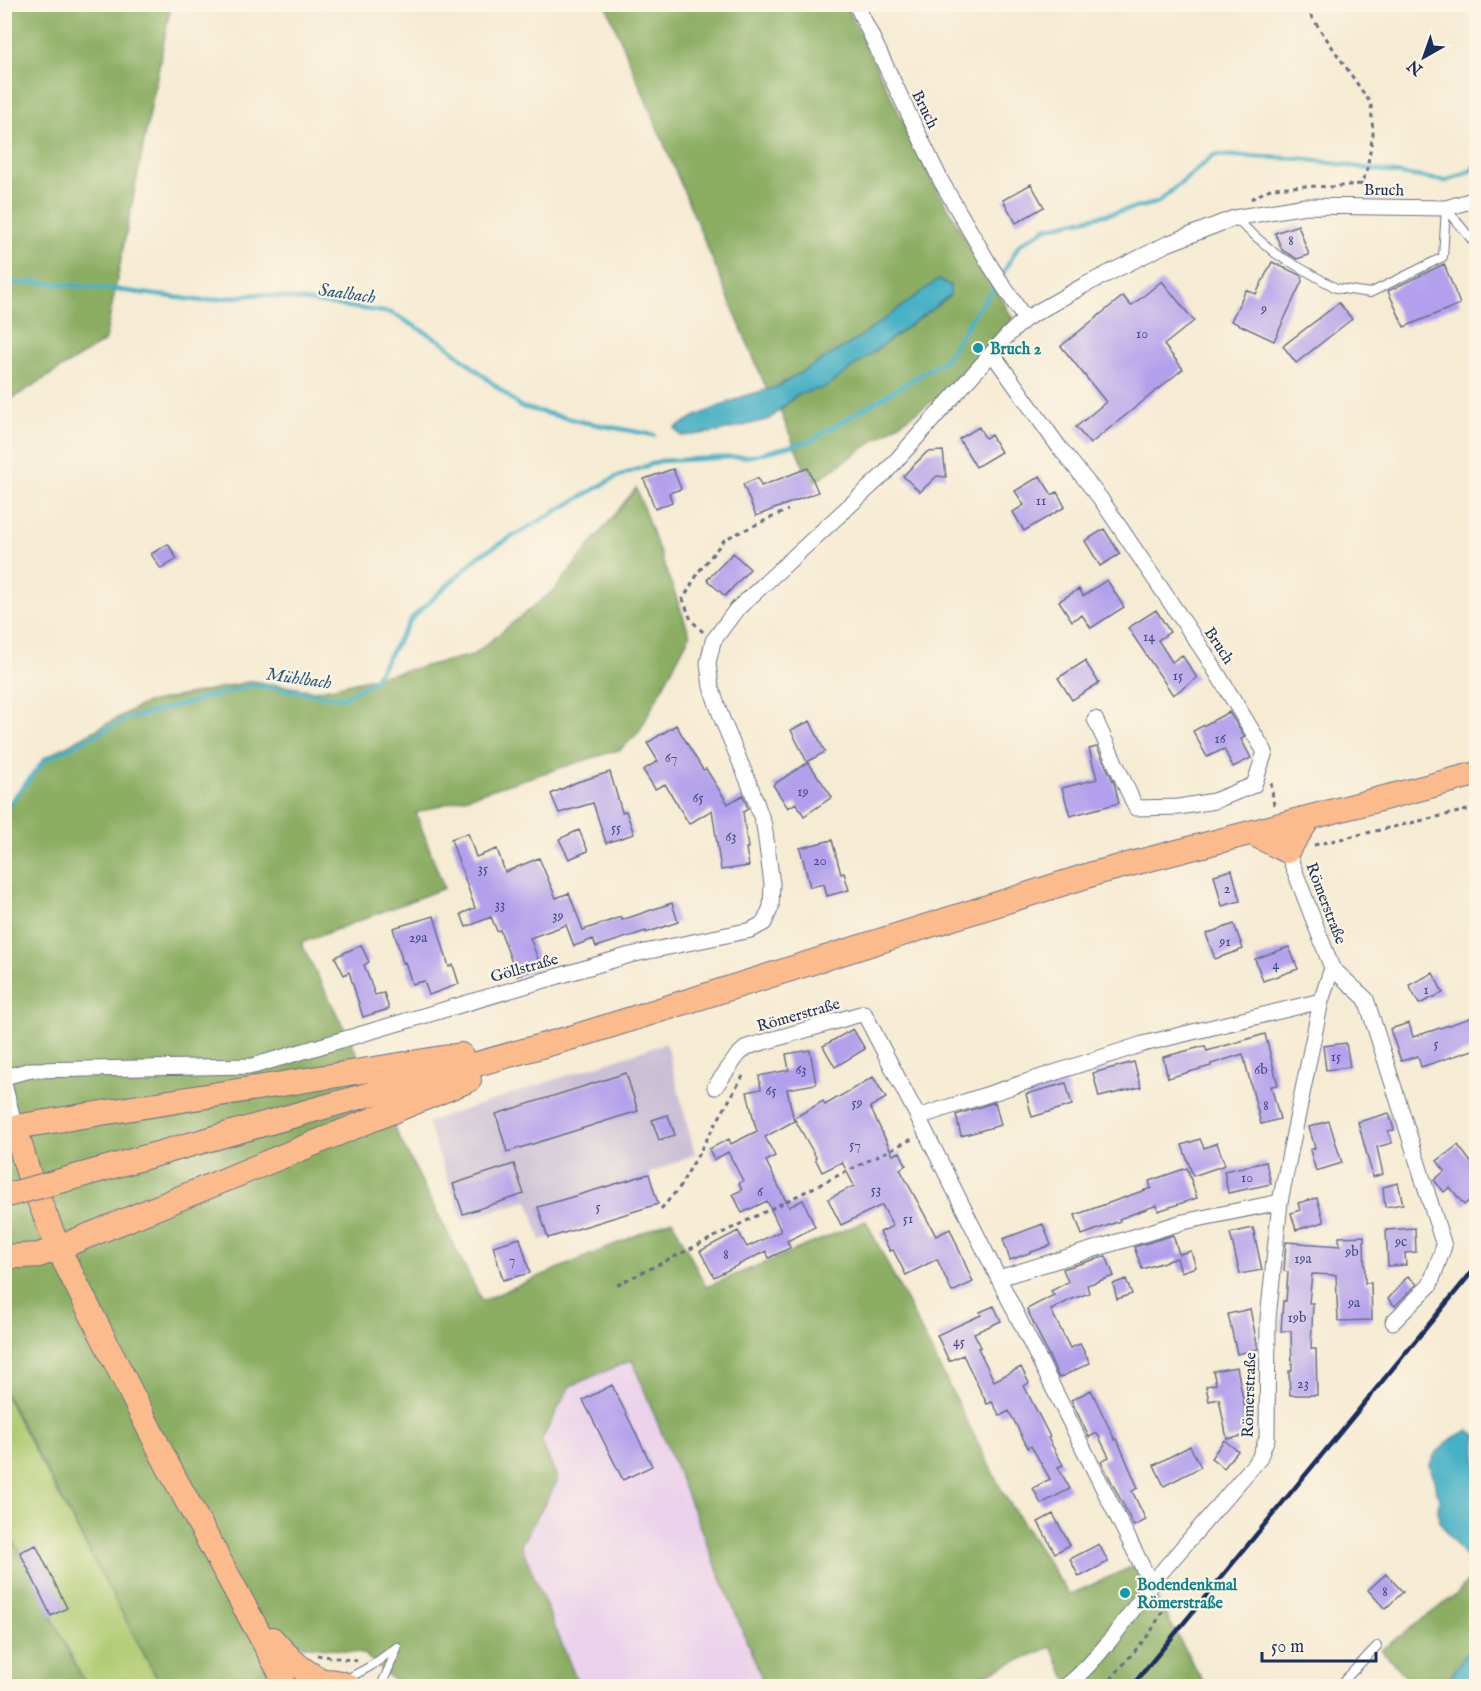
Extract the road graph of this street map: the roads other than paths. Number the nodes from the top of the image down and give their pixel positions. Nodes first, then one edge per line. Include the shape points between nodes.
1 (856, 4) edge
2 (1476, 199) edge
3 (1446, 208) junction
4 (1234, 218) junction
5 (1476, 245) edge
6 (1025, 319) junction
7 (992, 353) junction
8 (713, 642) joint
9 (1095, 719) dead end
10 (1476, 774) edge
11 (1309, 818) junction
12 (1252, 833) junction
13 (1287, 851) junction
14 (1332, 968) junction
15 (1321, 1001) junction
16 (578, 1035) junction
17 (4, 1077) edge
18 (4, 1084) edge
19 (715, 1087) dead end
20 (918, 1117) junction
21 (10, 1129) edge
22 (4, 1196) edge
23 (1280, 1202) junction
24 (58, 1248) junction
25 (4, 1257) edge
26 (999, 1278) junction
27 (1393, 1322) dead end
28 (1151, 1584) junction
29 (247, 1611) junction
30 (1377, 1646) dead end
31 (329, 1684) edge
32 (283, 1686) edge
33 (381, 1686) edge
34 (1066, 1686) edge
35 (1340, 1686) edge

1 - 6 street, Bruch via 940,181
2 - 3 street, Bruch
3 - 4 street, Bruch via 1305,206
3 - 4 lane via 1443,257 1371,293 1336,288 1276,254
3 - 5 lane
4 - 6 street, Bruch via 1156,249
6 - 7 street, Bruch
7 - 8 street, Bruch via 885,473 736,610
7 - 9 street, Bruch via 1100,498 1266,752 1254,785 1214,801 1136,808
8 - 17 street, Göllstraße via 708,663 711,687 764,825 772,884 771,907 764,923 751,930 619,958 253,1066 31,1070
10 - 11 main road
11 - 12 main road
11 - 13 main road
12 - 13 main road
12 - 16 main road via 1096,873
13 - 14 street, Römerstraße
14 - 15 street, Römerstraße
14 - 27 street, Römerstraße via 1366,999 1444,1246 1430,1285
15 - 20 street via 1143,1044
15 - 23 street, Römerstraße
16 - 21 main road
16 - 22 main road, bridge
16 - 24 main road
18 - 21 street
19 - 20 street, Römerstraße via 747,1047 864,1013
20 - 26 street, Römerstraße
21 - 24 main road
23 - 26 street via 1183,1222
23 - 28 street, Römerstraße via 1268,1319 1267,1438 1259,1459
24 - 25 main road via 39,1255
24 - 29 main road via 168,1466
26 - 28 street, Römerstraße
28 - 34 street, Römerstraße via 1082,1674
29 - 31 main road via 292,1662
29 - 32 main road via 280,1672
30 - 35 lane
31 - 33 lane via 371,1666 397,1647

